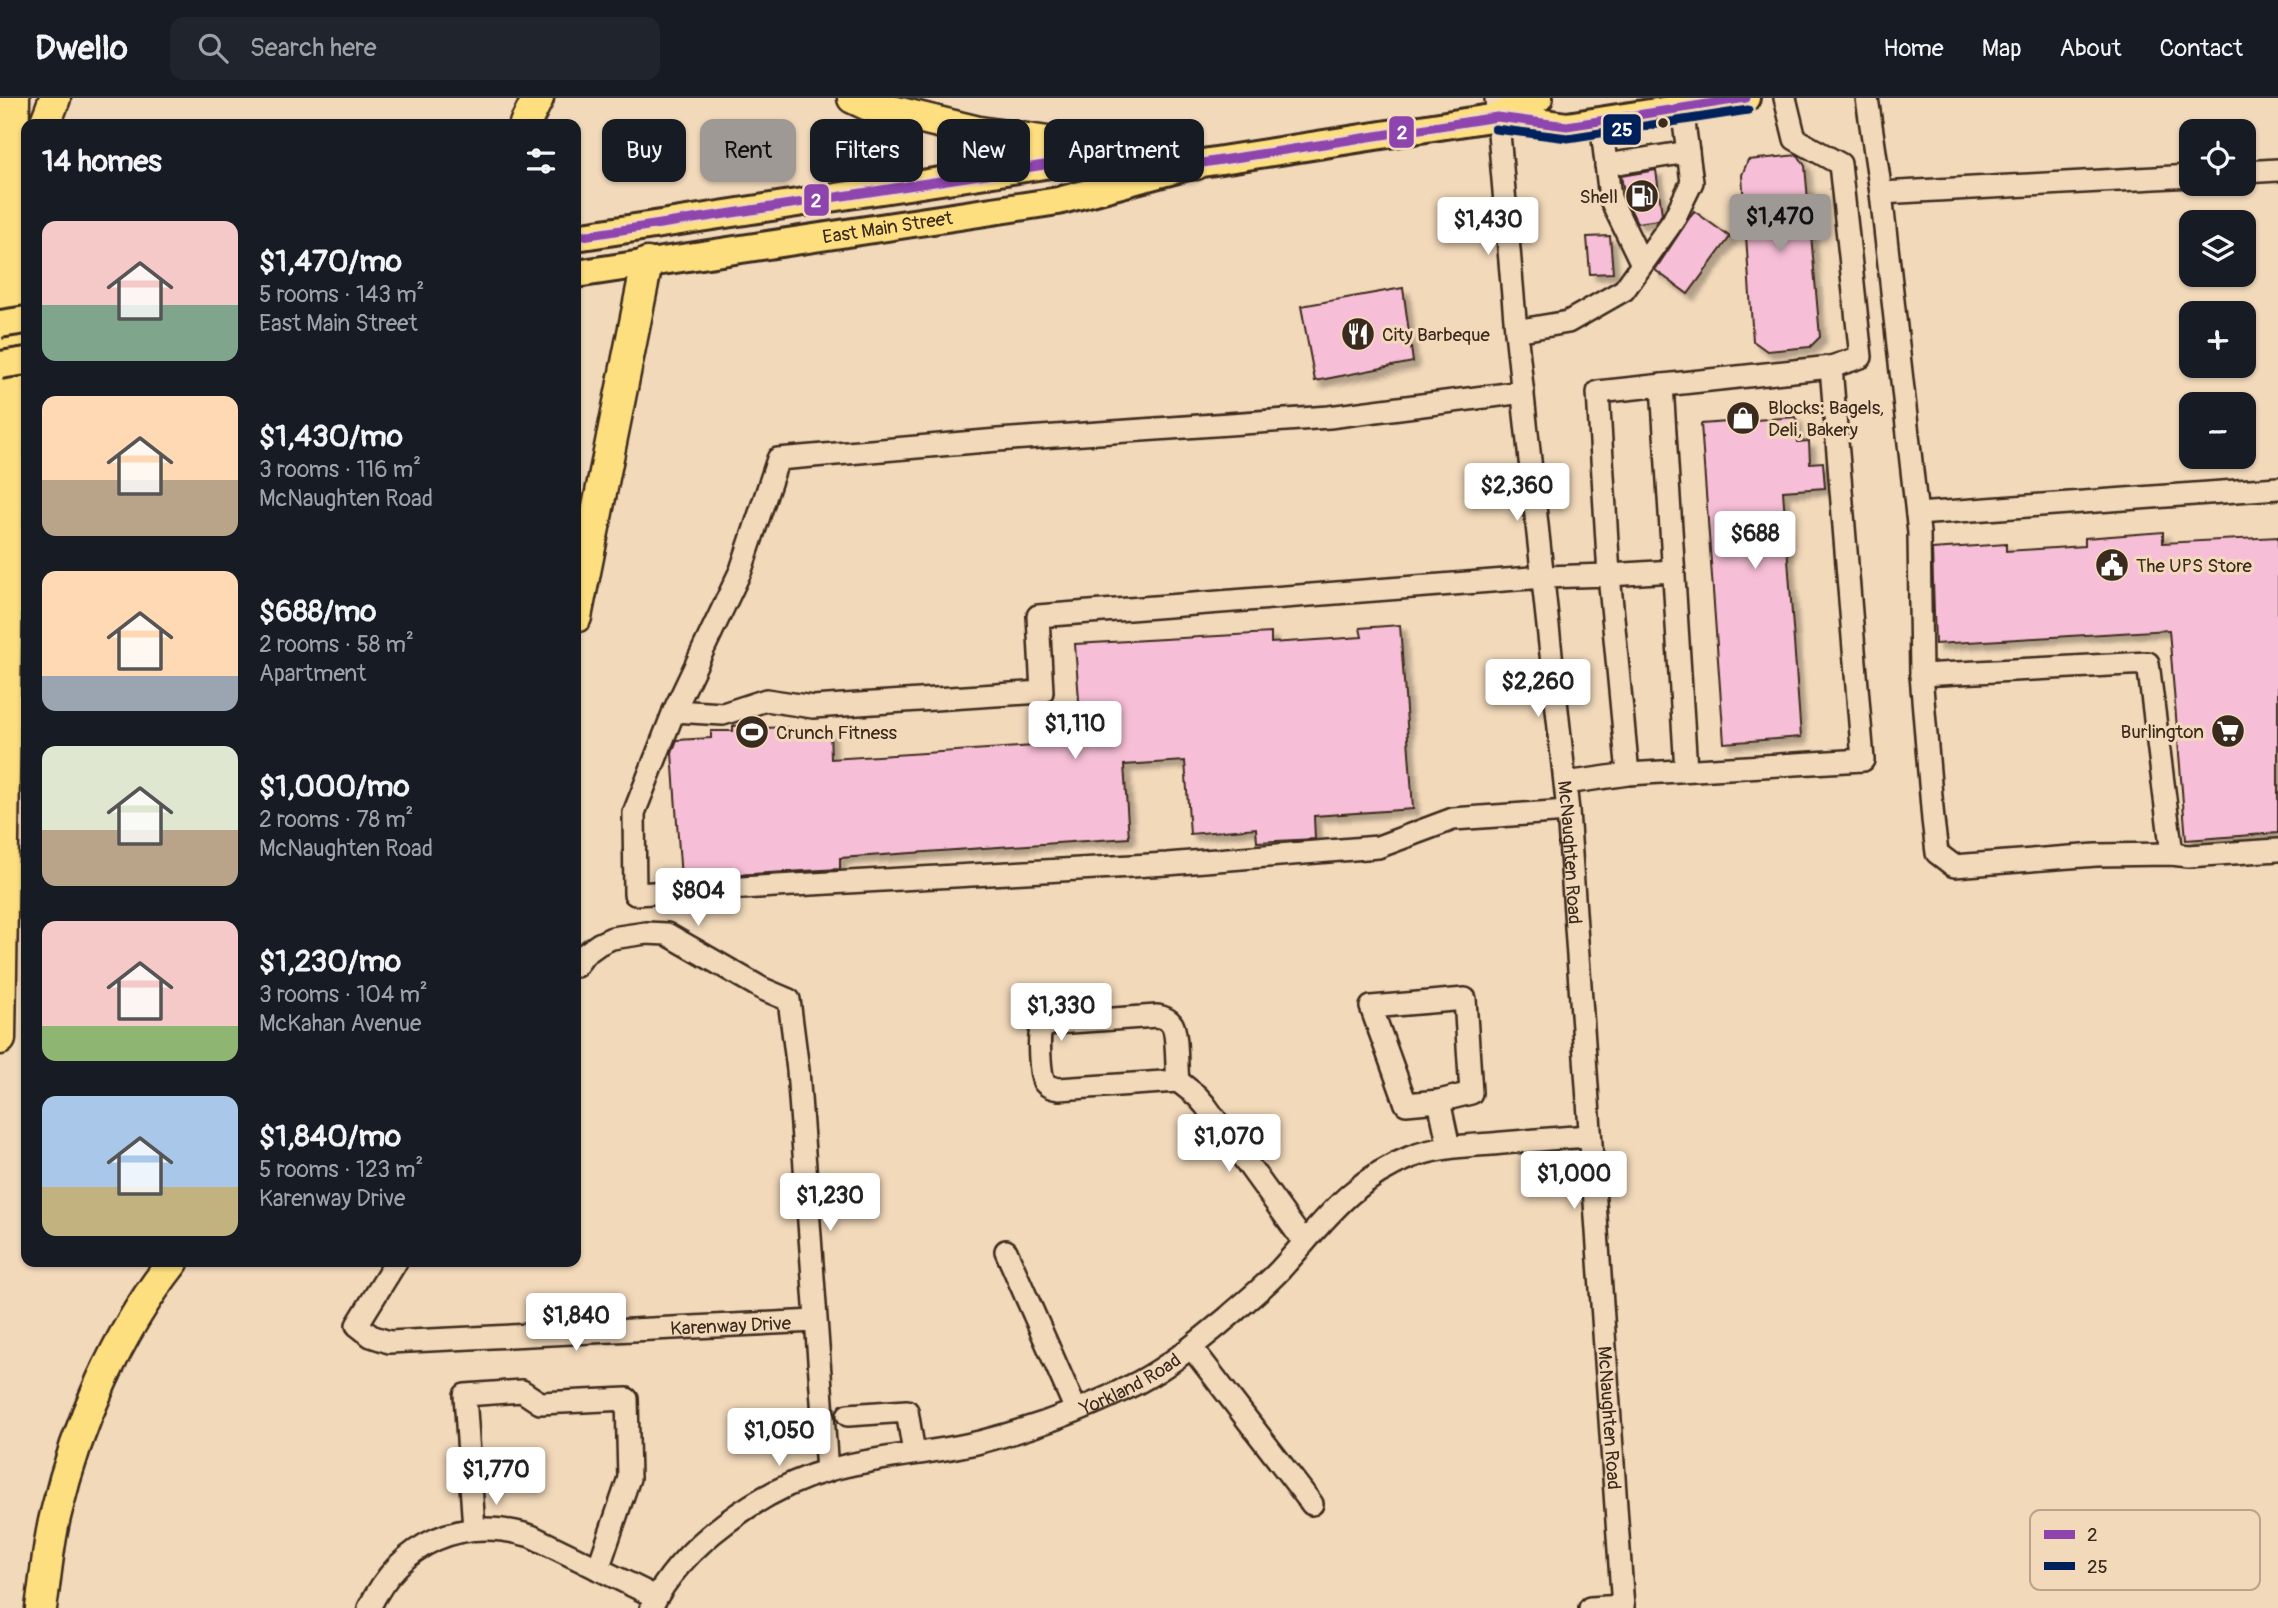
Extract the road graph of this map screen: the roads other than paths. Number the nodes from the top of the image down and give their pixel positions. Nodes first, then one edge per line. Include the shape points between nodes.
1 (14, 98) edge
2 (55, 98) edge
3 (538, 98) edge
4 (853, 98) edge
5 (1539, 98) edge
6 (1746, 98) edge
7 (1785, 98) edge
8 (1867, 98) edge
9 (1496, 108) edge
10 (1682, 108) junction
11 (47, 119) edge
12 (528, 119) edge
13 (1601, 121) junction
14 (1044, 142) edge
15 (1688, 152) junction
16 (1204, 163) edge
17 (1044, 165) edge
18 (1606, 165) junction
19 (2278, 170) edge
20 (2256, 171) edge
21 (2179, 177) edge
22 (21, 180) edge
23 (1129, 182) edge
24 (1881, 192) junction
25 (12, 201) junction
26 (581, 236) edge
27 (647, 263) junction
28 (1642, 264) junction
29 (581, 273) edge
30 (21, 321) edge
31 (0, 324) edge
32 (1516, 331) junction
33 (21, 362) edge
34 (0, 365) edge
35 (1831, 367) junction
36 (1661, 385) junction
37 (1523, 392) junction
38 (9, 409) junction
39 (21, 475) edge
40 (2278, 488) edge
41 (1917, 514) junction
42 (1673, 571) junction
43 (1609, 575) junction
44 (1544, 577) junction
45 (581, 592) edge
46 (1921, 674) junction
47 (674, 711) junction
48 (1686, 771) junction
49 (1628, 774) junction
50 (1566, 783) junction
51 (1568, 811) junction
52 (2278, 850) edge
53 (2172, 854) junction
54 (581, 959) edge
55 (0, 1039) edge
56 (1178, 1081) junction
57 (1438, 1101) junction
58 (1590, 1136) junction
59 (1449, 1147) junction
60 (1304, 1242) junction
61 (1006, 1251) dead end
62 (169, 1267) edge
63 (393, 1267) edge
64 (815, 1321) junction
65 (1192, 1348) junction
66 (1076, 1410) junction
67 (848, 1415) dead end
68 (914, 1453) junction
69 (827, 1471) junction
70 (1312, 1504) dead end
71 (474, 1529) junction
72 (598, 1569) junction
73 (654, 1602) edge
74 (1623, 1607) edge
75 (41, 1608) edge
76 (369, 1608) edge
77 (1590, 1608) edge

1 - 25 highway
2 - 11 highway
3 - 12 highway
4 - 14 highway via 979,132
5 - 9 main road, East Main Street
6 - 10 main road, East Main Street
7 - 35 street via 1795,139 1840,164 1861,357
8 - 24 street
9 - 13 main road, East Main Street via 1567,126
9 - 16 main road, East Main Street
9 - 32 street, McNaughten Road
10 - 13 main road, East Main Street
10 - 15 street
13 - 18 street
15 - 18 street
15 - 28 street via 1692,181 1673,221
17 - 26 main road, East Main Street
18 - 28 street via 1610,198
19 - 20 street
21 - 24 street
22 - 25 highway
23 - 27 main road, East Main Street via 1058,201
24 - 41 street
25 - 38 highway
27 - 29 main road, East Main Street
27 - 45 highway
28 - 32 street via 1624,290 1568,322
30 - 31 main road, bridge
32 - 37 street, McNaughten Road
33 - 34 main road, bridge
35 - 36 street
35 - 48 street via 1863,761
36 - 42 street
36 - 43 street via 1598,392
37 - 44 street, McNaughten Road
37 - 47 street via 1329,417 778,459 741,570
38 - 39 highway
38 - 55 highway
40 - 41 street
41 - 46 street
42 - 43 street
42 - 48 street
43 - 44 street
43 - 49 street
44 - 47 street via 1038,616 1042,692 813,707 766,700 723,713
44 - 50 street, McNaughten Road
46 - 53 street via 1937,853 1954,866
46 - 53 street via 2148,663
47 - 51 street via 634,813 635,894 1154,865 1378,847 1453,820
48 - 49 street
49 - 50 street
50 - 51 street, McNaughten Road
51 - 58 street, McNaughten Road
52 - 53 street
54 - 64 street via 599,944 626,935 667,934 789,1000
56 - 56 street via 1051,1088 1041,1074 1041,1031 1055,1023 1165,1018 1174,1031
56 - 60 street via 1205,1105
57 - 57 street via 1406,1104 1371,1007 1465,999 1471,1093
57 - 59 street
58 - 59 street, Yorkland Road
58 - 74 street, McNaughten Road
59 - 60 street, Yorkland Road via 1409,1158 1357,1186
60 - 65 street, Yorkland Road via 1261,1288
61 - 66 street
62 - 75 highway via 118,1345 83,1425 55,1513
63 - 64 street, Karenway Drive via 357,1325 388,1342
64 - 69 street
65 - 66 street, Yorkland Road via 1140,1381
65 - 70 street
66 - 68 street, Yorkland Road via 976,1443
67 - 68 street via 907,1411
68 - 69 street, Yorkland Road
69 - 73 street, Yorkland Road via 768,1496 713,1533 683,1562
71 - 72 street via 531,1536
71 - 72 street via 465,1395 522,1391 540,1403 627,1399 629,1478
71 - 76 street via 437,1539 405,1557
72 - 73 street
74 - 77 street

